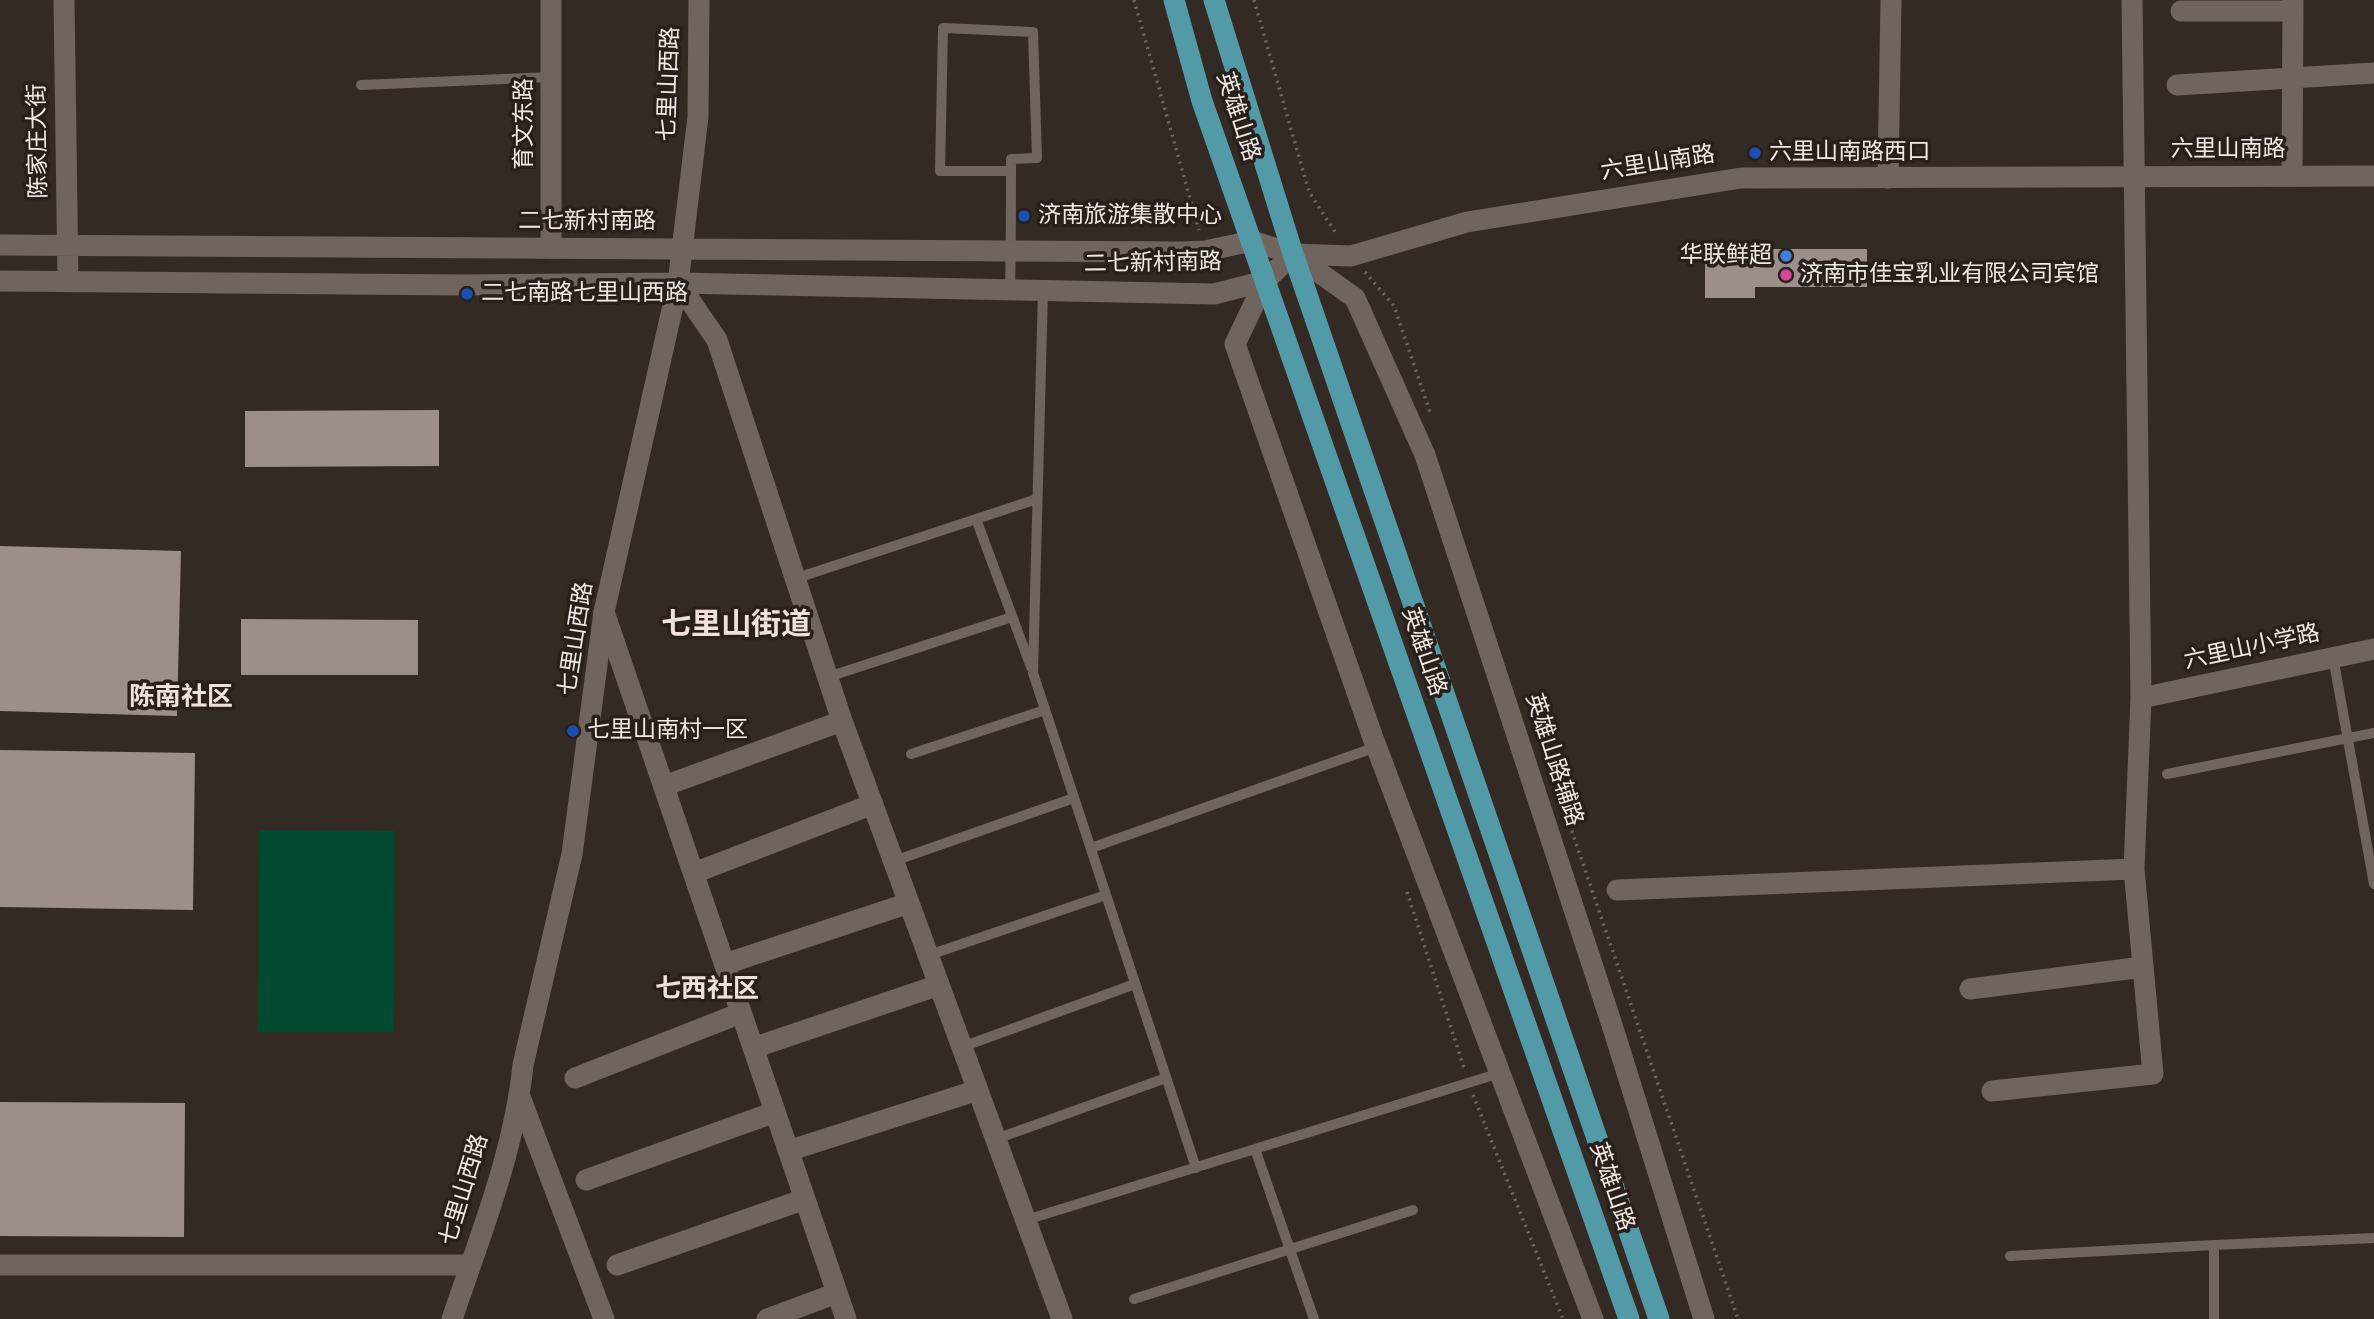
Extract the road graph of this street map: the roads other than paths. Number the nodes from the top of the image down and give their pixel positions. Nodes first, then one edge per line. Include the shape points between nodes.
1 (64, 0) edge
2 (551, 0) edge
3 (699, 0) edge
4 (1174, 0) edge
5 (1214, 0) edge
6 (1891, 0) edge
7 (2132, 0) edge
8 (2293, 5) edge
9 (2181, 11) dead end
10 (2374, 73) edge
11 (551, 77) junction
12 (2294, 78) junction
13 (362, 85) dead end
14 (2177, 85) dead end
15 (1011, 171) junction
16 (2132, 176) junction
17 (2292, 176) junction
18 (2374, 176) edge
19 (1888, 178) junction
20 (1252, 241) junction
21 (0, 245) edge
22 (67, 245) junction
23 (551, 248) junction
24 (682, 249) junction
25 (1011, 249) junction
26 (1293, 254) junction
27 (0, 281) edge
28 (68, 281) junction
29 (1265, 281) junction
30 (678, 283) junction
31 (1010, 289) junction
32 (1043, 290) junction
33 (1037, 499) junction
34 (975, 519) junction
35 (797, 578) junction
36 (604, 612) junction
37 (1012, 617) junction
38 (2374, 649) edge
39 (2333, 657) junction
40 (1033, 673) junction
41 (828, 677) junction
42 (2141, 698) junction
43 (1045, 710) junction
44 (842, 721) junction
45 (2374, 733) edge
46 (2347, 737) junction
47 (1376, 747) junction
48 (911, 754) dead end
49 (2167, 774) dead end
50 (664, 786) junction
51 (1074, 798) junction
52 (873, 804) junction
53 (2369, 824) edge
54 (1091, 848) junction
55 (894, 861) junction
56 (2134, 869) junction
57 (694, 873) junction
58 (2374, 884) edge
59 (1617, 890) dead end
60 (1106, 895) junction
61 (909, 903) junction
62 (929, 955) junction
63 (725, 964) junction
64 (2143, 967) junction
65 (1135, 984) junction
66 (939, 985) junction
67 (1970, 989) dead end
68 (741, 1013) junction
69 (962, 1047) junction
70 (753, 1048) junction
71 (1500, 1073) junction
72 (575, 1078) dead end
73 (1166, 1078) junction
74 (978, 1090) junction
75 (1993, 1091) dead end
76 (520, 1097) junction
77 (775, 1111) junction
78 (996, 1139) junction
79 (1255, 1149) junction
80 (788, 1151) junction
81 (1196, 1168) junction
82 (586, 1180) dead end
83 (805, 1199) junction
84 (1413, 1210) dead end
85 (1026, 1220) junction
86 (2374, 1238) edge
87 (2214, 1245) junction
88 (1289, 1249) junction
89 (2010, 1256) dead end
90 (0, 1265) edge
91 (470, 1265) junction
92 (617, 1265) dead end
93 (837, 1293) junction
94 (1133, 1299) dead end
95 (456, 1315) edge
96 (1055, 1317) edge
97 (604, 1319) edge
98 (767, 1319) edge
99 (846, 1319) edge
100 (1314, 1319) edge
101 (1593, 1319) edge
102 (1629, 1319) edge
103 (1659, 1319) edge
104 (1704, 1319) edge
105 (2214, 1319) edge

1 - 22 street, 陈家庄大街
2 - 11 street, 育文东路
3 - 24 street, 七里山西路 via 698,117
4 - 20 main road, 英雄山路 via 1202,101
5 - 26 main road, 英雄山路
6 - 19 street
7 - 16 street
8 - 9 street
8 - 12 street
10 - 12 street
11 - 13 lane
11 - 23 street, 育文东路
12 - 14 street
12 - 17 street
15 - 15 lane via 1011,159 1037,158 1033,32 943,28 940,171
15 - 25 lane
16 - 17 street, 六里山南路
16 - 19 street, 六里山南路
16 - 42 street
17 - 18 street, 六里山南路
19 - 26 street, 六里山南路 via 1741,178 1468,222 1351,256
20 - 25 street, 二七新村南路 via 1205,251
20 - 26 street, 二七新村南路
20 - 29 main road, 英雄山路
21 - 22 street, 二七新村南路
22 - 23 street, 二七新村南路
22 - 28 street, 陈家庄大街
23 - 24 street, 二七新村南路
24 - 25 street, 二七新村南路
24 - 30 street, 七里山西路
25 - 31 lane
26 - 29 street, 二七新村南路
26 - 103 main road, 英雄山路
26 - 104 street, 英雄山路辅路 via 1355,298 1425,455
27 - 28 street, 二七新村南路
28 - 30 street, 二七新村南路
29 - 32 street, 二七新村南路 via 1214,294
29 - 47 street via 1235,344
29 - 102 main road, 英雄山路
30 - 31 street, 二七新村南路
30 - 35 street via 717,340
30 - 36 street, 七里山西路
31 - 32 street, 二七新村南路
32 - 33 lane
33 - 34 lane
33 - 40 lane
34 - 35 lane
34 - 37 lane
35 - 41 street
36 - 50 street
36 - 76 street, 七里山西路 via 572,854 523,1065
37 - 40 lane
37 - 41 lane
38 - 39 street, 六里山小学路
39 - 42 street, 六里山小学路
39 - 46 lane
40 - 43 lane
41 - 44 street
42 - 56 street
43 - 48 lane
43 - 51 lane
44 - 50 street
44 - 52 street
45 - 46 lane
46 - 49 lane
46 - 53 lane
47 - 54 lane
47 - 71 street
50 - 57 street
51 - 54 lane
51 - 55 lane
52 - 55 street
52 - 57 street
53 - 58 lane
54 - 60 lane
55 - 61 street
56 - 59 street
56 - 64 street
57 - 63 street
60 - 62 lane
60 - 65 lane
61 - 62 street
61 - 63 street
62 - 66 street
63 - 68 street
64 - 67 street
64 - 75 street via 2153,1074
65 - 69 lane
65 - 73 lane
66 - 69 street
66 - 70 street
68 - 70 street
68 - 72 street
69 - 74 street
70 - 77 street
71 - 79 lane
71 - 101 street
73 - 78 lane
73 - 81 lane
74 - 78 street
74 - 80 street
76 - 91 street, 七里山西路 via 488,1217
76 - 97 street
77 - 80 street
77 - 82 street
78 - 85 street
79 - 81 lane
79 - 88 lane
80 - 83 street
81 - 85 lane
83 - 92 street
83 - 93 street
84 - 88 lane
85 - 96 street
86 - 87 lane
87 - 89 lane
87 - 105 lane
88 - 94 lane
88 - 100 lane
90 - 91 street
91 - 95 street, 七里山西路
93 - 98 street
93 - 99 street

